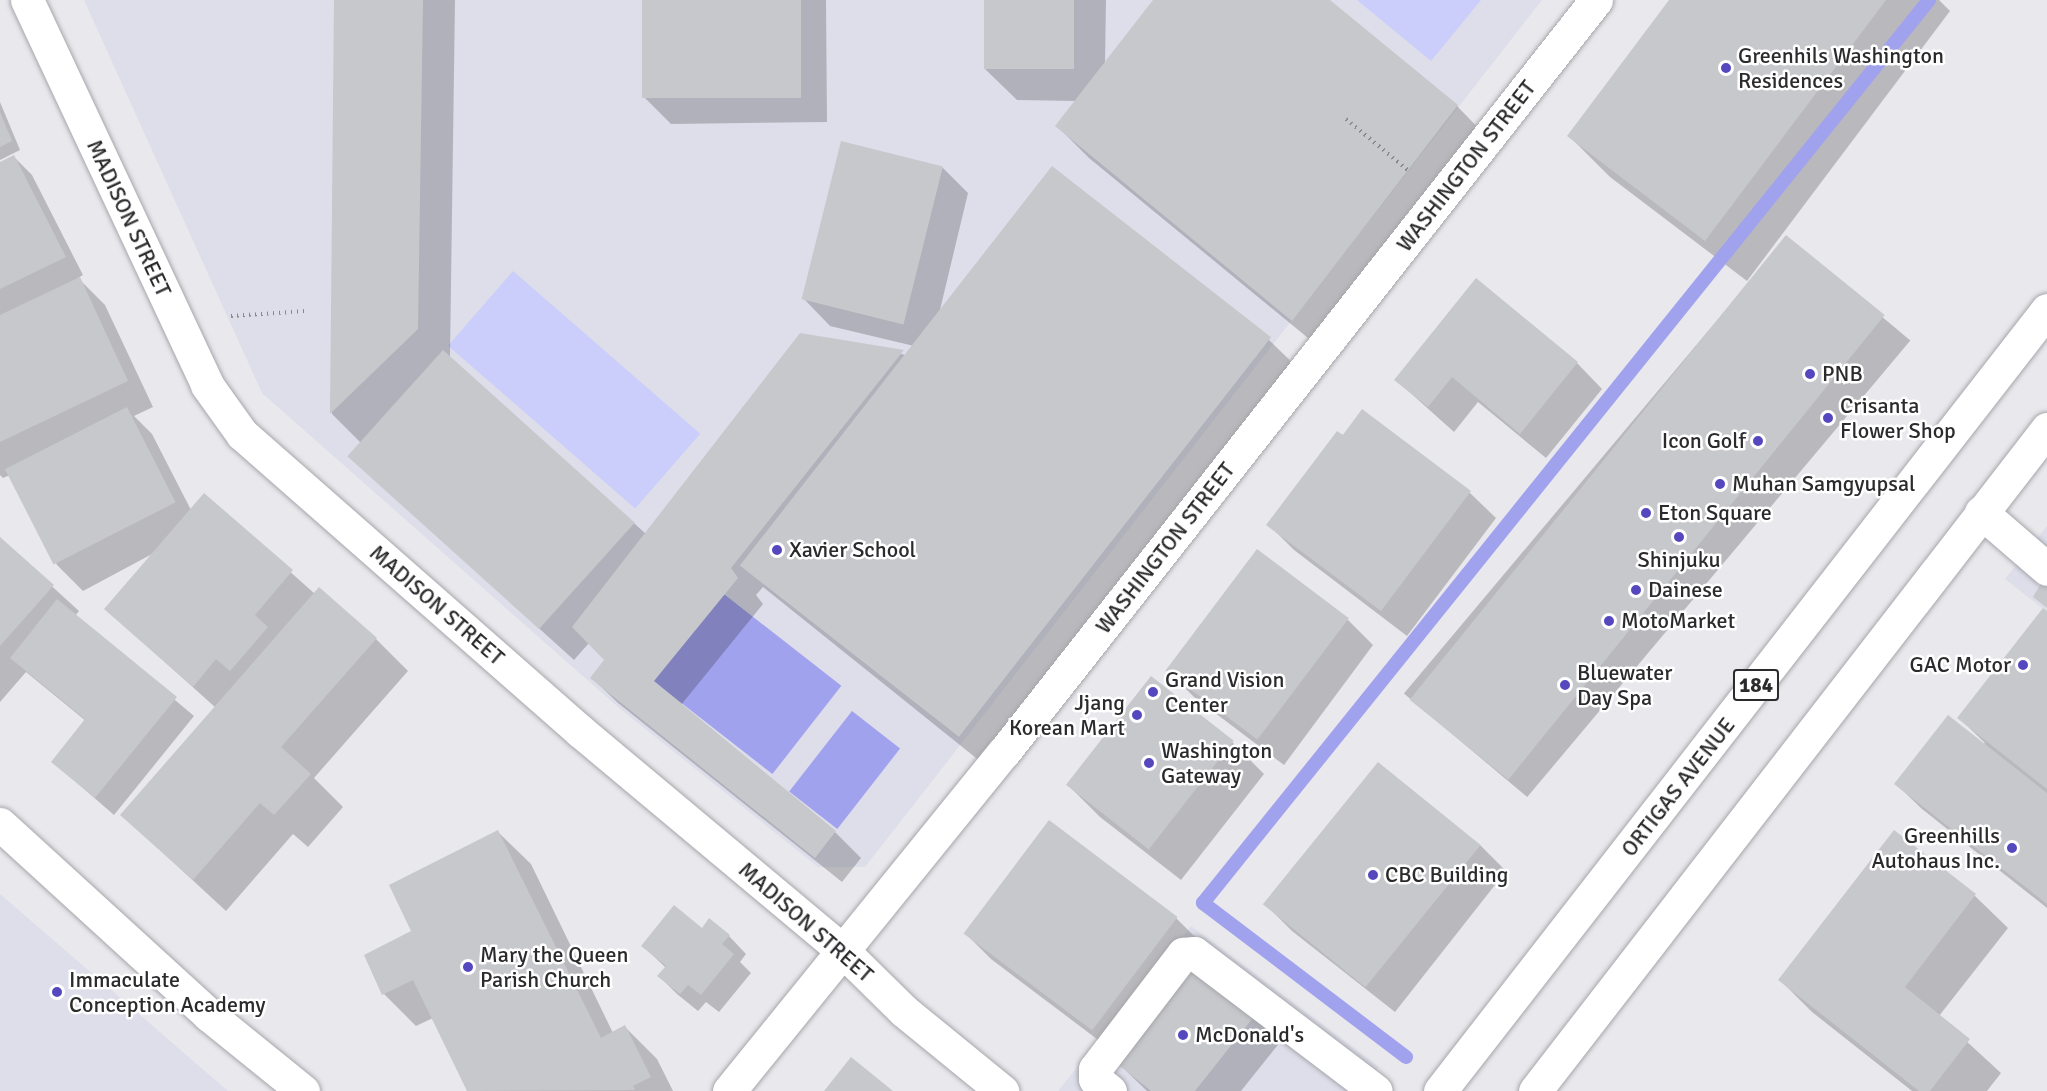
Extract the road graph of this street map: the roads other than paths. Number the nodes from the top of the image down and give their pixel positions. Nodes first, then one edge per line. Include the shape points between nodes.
1 (27, 0) edge
2 (1596, 0) edge
3 (2047, 310) edge
4 (2047, 429) edge
5 (1981, 512) junction
6 (2035, 559) edge
7 (0, 824) edge
8 (841, 949) junction
9 (303, 1091) edge
10 (729, 1091) edge
11 (1002, 1091) edge
12 (1110, 1091) edge
13 (1376, 1091) edge
14 (1440, 1091) edge
15 (1535, 1091) edge

1 - 8 street, MADISON STREET via 207,385 242,434 580,731
2 - 8 street, WASHINGTON STREET via 1004,752
3 - 14 street, ORTIGAS AVENUE / 184
4 - 5 street
5 - 6 street
5 - 15 street
7 - 9 street via 209,1015
8 - 10 street, WASHINGTON STREET
8 - 11 street, MADISON STREET via 904,1011
12 - 13 street via 1095,1079 1095,1070 1183,954 1194,953

